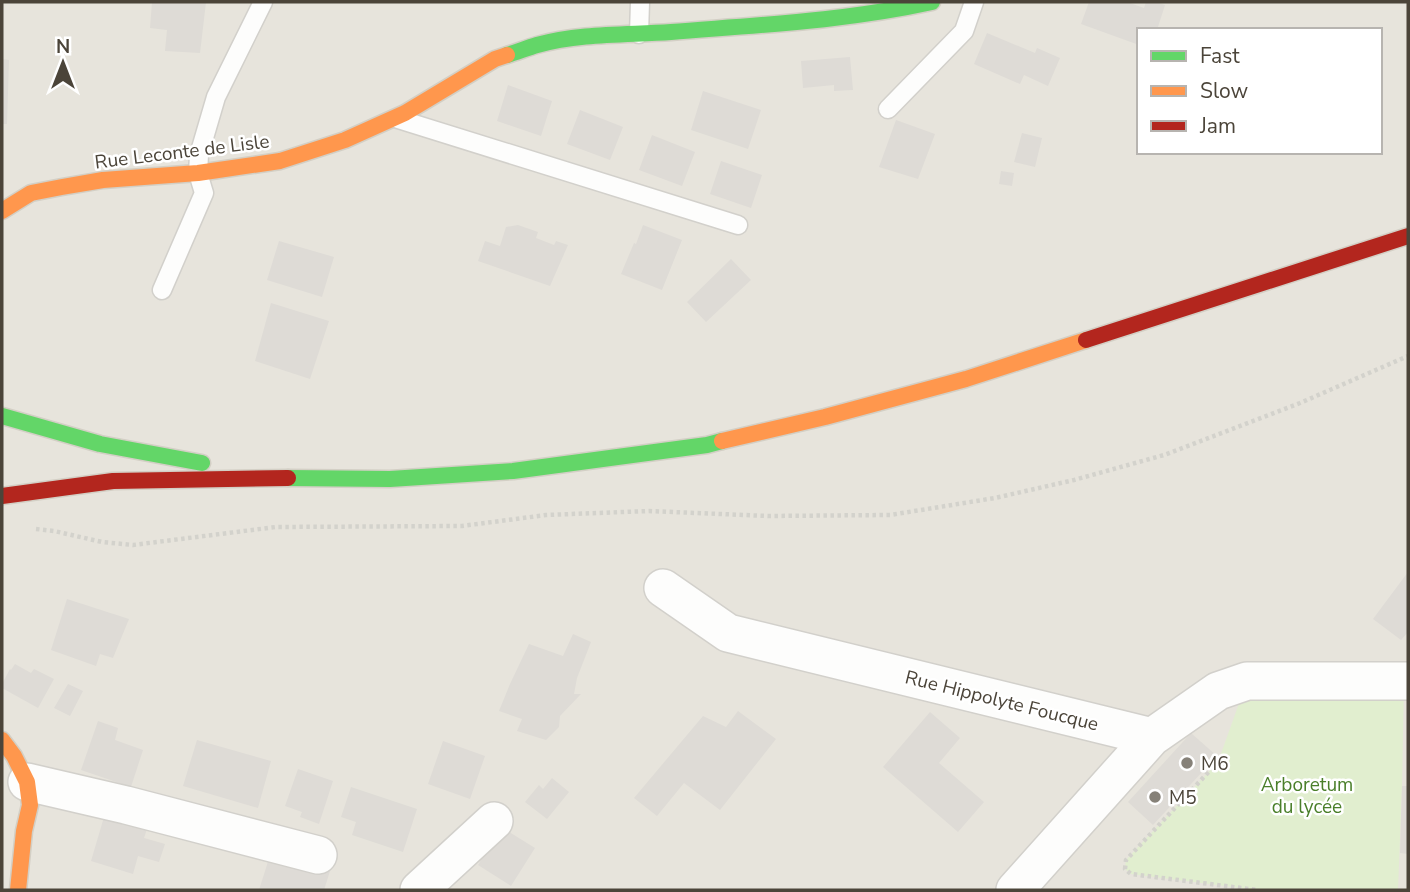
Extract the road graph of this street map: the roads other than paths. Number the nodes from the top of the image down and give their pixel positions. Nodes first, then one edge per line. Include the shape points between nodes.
1 (262, 2) edge
2 (640, 2) edge
3 (932, 2) edge
4 (974, 2) edge
5 (639, 34) junction
6 (888, 109) dead end
7 (395, 118) junction
8 (198, 173) junction
9 (2, 211) edge
10 (738, 225) dead end
11 (1408, 236) edge
12 (162, 290) dead end
13 (2, 416) edge
14 (280, 478) junction
15 (2, 496) edge
16 (663, 589) dead end
17 (1408, 681) edge
18 (1152, 737) junction
19 (2, 740) edge
20 (27, 782) junction
21 (494, 821) dead end
22 (318, 855) dead end
23 (18, 890) edge
24 (419, 890) edge
25 (1015, 890) edge

1 - 8 lane via 216,97
2 - 5 lane
3 - 5 main road, Rue Leconte de Lisle via 828,20
4 - 6 lane via 964,31
5 - 7 main road, Rue Leconte de Lisle via 539,44 495,59
7 - 8 main road, Rue Leconte de Lisle via 280,161
7 - 10 lane
8 - 9 main road, Rue Leconte de Lisle via 62,187 31,194
8 - 12 lane via 204,193
11 - 14 main road via 966,379 707,445 513,471 390,479
13 - 14 main road via 100,444
14 - 15 main road via 113,481
16 - 18 street, Rue Hippolyte Foucque via 728,633
17 - 18 street via 1247,681 1218,691
18 - 25 street
19 - 20 main road
20 - 22 street
20 - 23 main road via 30,805
21 - 24 street

